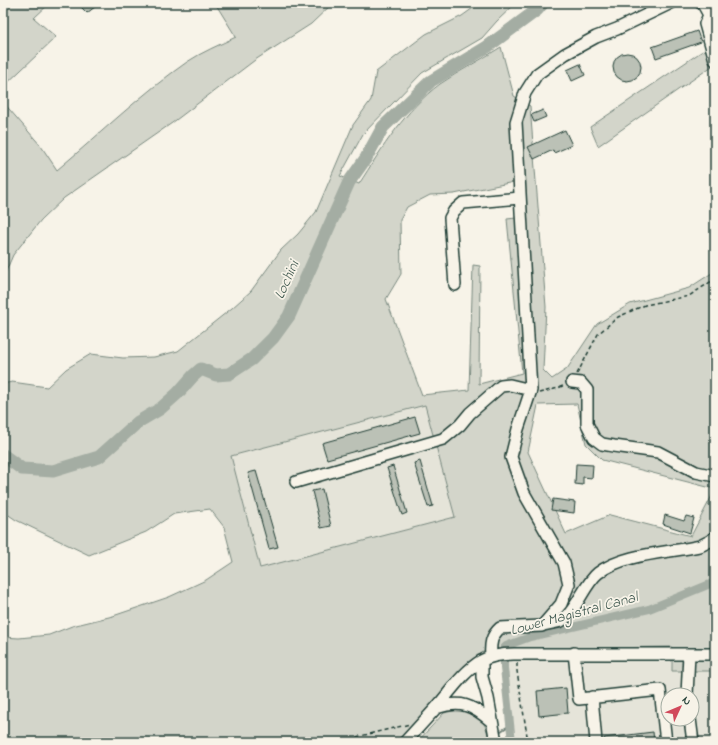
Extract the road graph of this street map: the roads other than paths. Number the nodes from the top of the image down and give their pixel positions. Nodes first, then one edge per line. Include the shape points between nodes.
1 (671, 3) edge
2 (701, 3) edge
3 (715, 60) edge
4 (520, 198) junction
5 (455, 285) dead end
6 (572, 382) road end
7 (531, 390) junction
8 (715, 476) edge
9 (296, 482) dead end
10 (715, 537) edge
11 (542, 626) junction
12 (574, 654) junction
13 (689, 654) junction
14 (715, 654) edge
15 (491, 657) junction
16 (687, 687) edge
17 (592, 697) junction
18 (436, 708) junction
19 (491, 721) junction
20 (691, 727) edge
21 (405, 742) edge
22 (496, 742) edge
23 (596, 742) edge
24 (666, 742) edge
25 (693, 742) edge

1 - 4 street via 596,37 565,54 537,74 525,93 516,122
2 - 3 street via 709,15 705,24
4 - 5 street via 463,203 454,210 450,218
4 - 7 street
6 - 8 street via 581,383 587,390 587,424 594,438 602,444 658,452 696,472
7 - 9 street via 510,385 501,386 443,439
7 - 11 street via 511,457 524,492 564,563 569,584 561,604
10 - 11 street via 700,546 631,558 609,567 597,574 561,621
11 - 15 street via 500,628 494,633 490,645
12 - 13 street
12 - 15 street via 516,654
12 - 17 street via 579,699
13 - 14 street
13 - 16 street
15 - 18 street via 473,667
15 - 19 street via 482,677
17 - 23 street
17 - 24 street via 660,690
18 - 19 street via 459,704 478,710
18 - 21 street
19 - 22 street
20 - 25 street

